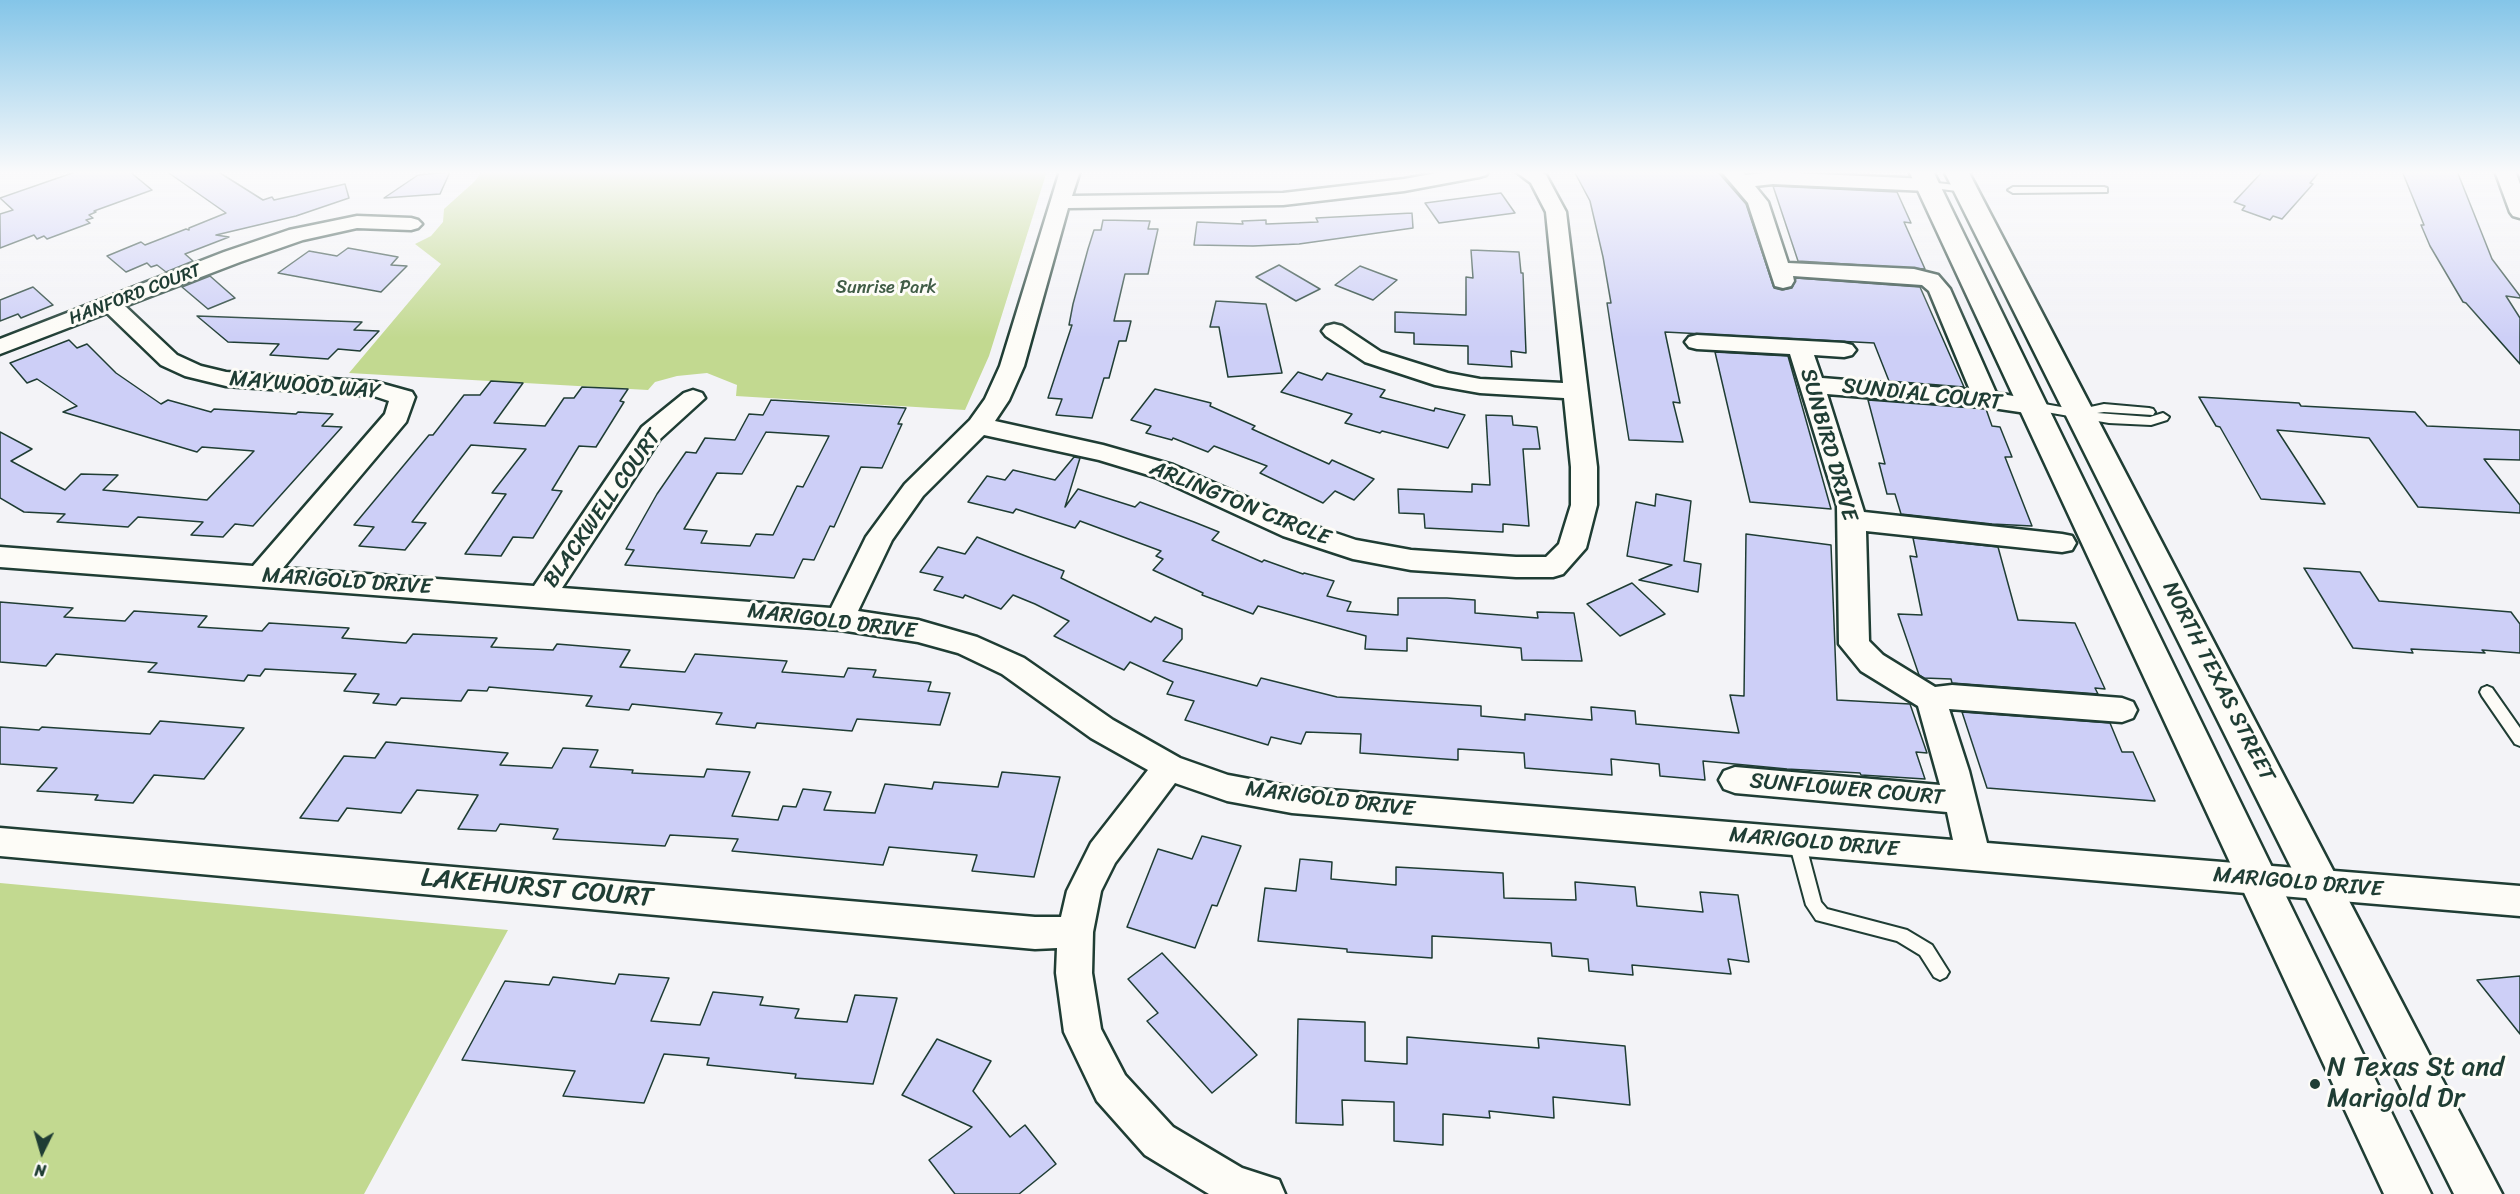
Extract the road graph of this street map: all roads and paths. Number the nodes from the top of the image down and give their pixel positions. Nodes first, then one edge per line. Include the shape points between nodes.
1 (334, 227) edge
2 (1052, 227) edge
3 (1558, 227) edge
4 (1766, 227) edge
5 (1947, 227) edge
6 (1985, 227) edge
7 (110, 304) junction
8 (1334, 331) dead end
9 (1697, 342) dead end
10 (0, 347) edge
11 (1800, 347) junction
12 (1844, 350) dead end
13 (1811, 385) junction
14 (1576, 391) junction
15 (693, 398) dead end
16 (1986, 399) junction
17 (2033, 406) junction
18 (2079, 413) junction
19 (979, 426) junction
20 (1852, 520) junction
21 (2062, 543) dead end
22 (0, 557) edge
23 (260, 576) junction
24 (542, 596) junction
25 (840, 619) junction
26 (2487, 692) dead end
27 (1931, 699) junction
28 (2122, 710) dead end
29 (2520, 740) edge
30 (1169, 767) junction
31 (1735, 780) dead end
32 (1960, 800) junction
33 (0, 842) edge
34 (1797, 842) junction
35 (1974, 857) junction
36 (2258, 879) junction
37 (2321, 885) junction
38 (2520, 901) edge
39 (1075, 932) junction
40 (1940, 972) dead end
41 (1265, 1194) edge
42 (2408, 1194) edge
43 (2479, 1194) edge

1 - 7 street, HANFORD COURT via 232,257
2 - 19 street via 1012,366 997,400
3 - 14 street, ARLINGTON CIRCLE
4 - 16 street via 1781,275 1914,276 1930,280 1939,289
5 - 17 main road, NORTH TEXAS STREET
6 - 18 main road, NORTH TEXAS STREET
7 - 10 street, HANFORD COURT
7 - 23 street, MAYWOOD WAY via 169,360 192,371 226,379 376,389 403,398 397,416
8 - 14 street via 1373,357 1444,380
9 - 11 street
11 - 12 street
11 - 13 street, SUNBIRD DRIVE
13 - 16 street, SUNDIAL COURT
13 - 20 street, SUNBIRD DRIVE
14 - 19 street, ARLINGTON CIRCLE via 1584,505 1572,548 1553,567 1411,560 1353,549 1293,529 1164,471 1103,453
15 - 24 street, BLACKWELL COURT via 651,433
16 - 17 street, SUNDIAL COURT
17 - 18 lane
17 - 36 main road, NORTH TEXAS STREET
18 - 18 lane via 2151,421 2163,417 2146,411 2104,408
18 - 37 main road, NORTH TEXAS STREET
19 - 25 street via 914,490 887,527
20 - 21 street
20 - 27 street, SUNBIRD DRIVE via 1854,644 1872,663
22 - 23 street, MARIGOLD DRIVE
23 - 24 street, MARIGOLD DRIVE
24 - 25 street, MARIGOLD DRIVE
25 - 30 street, MARIGOLD DRIVE via 918,631 967,645 1013,666 1102,729
26 - 29 lane
27 - 28 street via 1952,697
27 - 32 street
30 - 34 street, MARIGOLD DRIVE via 1227,788 1292,800
30 - 39 street via 1103,853 1084,891
31 - 32 street, SUNFLOWER COURT
32 - 35 street
33 - 39 street, LAKEHURST COURT via 1023,932
34 - 35 street, MARIGOLD DRIVE
34 - 40 lane via 1814,905 1822,915 1901,935 1926,950
35 - 36 street, MARIGOLD DRIVE
36 - 37 street, MARIGOLD DRIVE
36 - 42 main road, NORTH TEXAS STREET
37 - 38 street, MARIGOLD DRIVE
37 - 43 main road, NORTH TEXAS STREET
39 - 41 street via 1074,973 1083,1032 1111,1088 1159,1141 1234,1186

